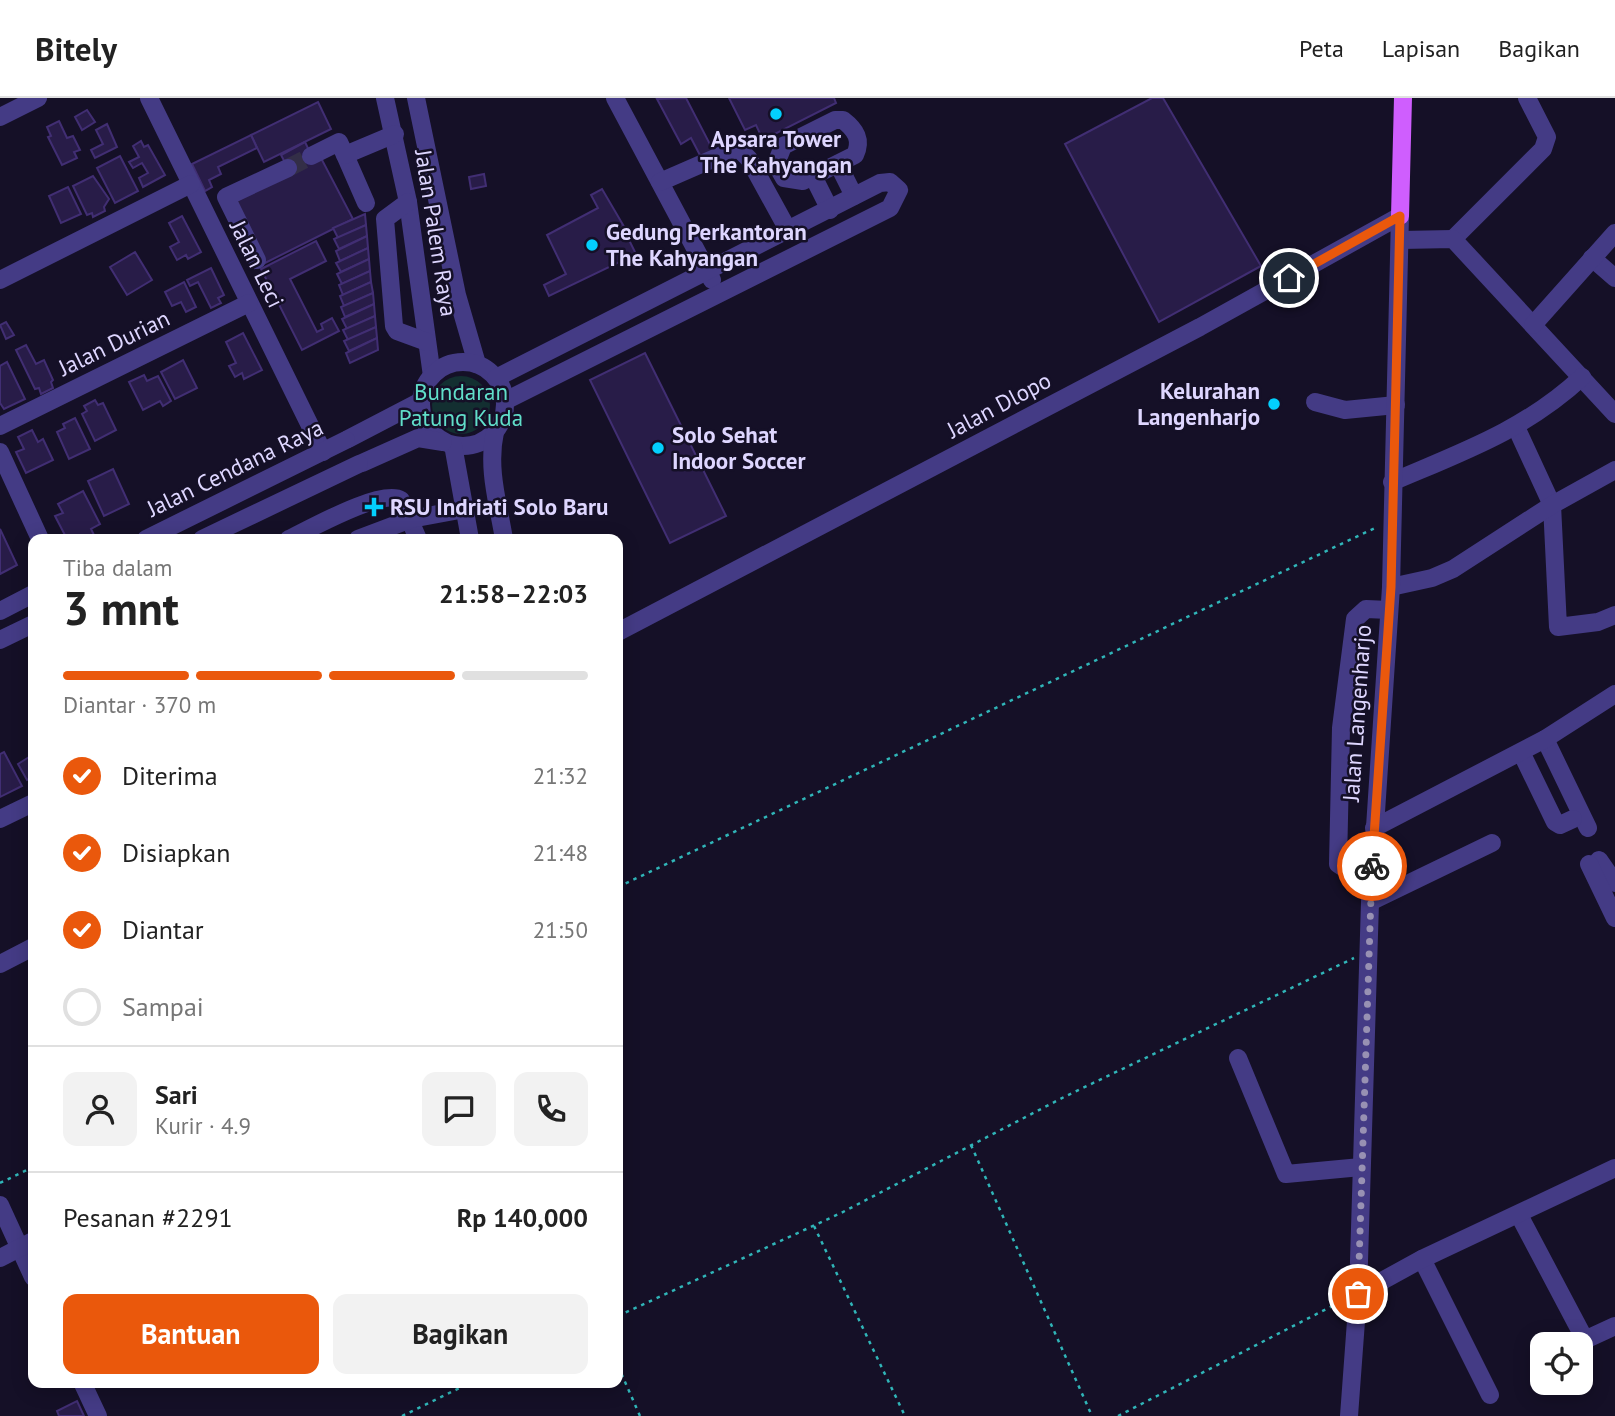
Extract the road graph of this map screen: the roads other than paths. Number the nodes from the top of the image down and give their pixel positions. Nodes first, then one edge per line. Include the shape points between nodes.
1 (38, 98) edge
2 (149, 98) edge
3 (385, 98) edge
4 (416, 98) edge
5 (614, 98) edge
6 (1402, 98) edge
7 (1527, 98) edge
8 (0, 117) edge
9 (395, 134) junction
10 (345, 155) junction
11 (311, 156) tunnel mouth
12 (838, 164) junction
13 (288, 168) tunnel mouth
14 (813, 176) junction
15 (660, 182) junction
16 (191, 184) junction
17 (854, 197) junction
18 (408, 202) junction
19 (366, 203) dead end
20 (830, 210) junction
21 (1400, 216) junction
22 (444, 223) junction
23 (412, 228) junction
24 (788, 230) junction
25 (1615, 233) edge
26 (1453, 239) junction
27 (1401, 240) junction
28 (1592, 258) junction
29 (257, 260) dead end
30 (707, 270) junction
31 (1615, 278) edge
32 (0, 280) edge
33 (718, 293) junction
34 (249, 303) junction
35 (1533, 326) junction
36 (427, 342) junction
37 (477, 364) junction
38 (432, 376) junction
39 (1582, 377) junction
40 (496, 378) junction
41 (421, 401) junction
42 (505, 401) junction
43 (1315, 402) dead end
44 (1396, 405) junction
45 (1615, 414) edge
46 (0, 426) edge
47 (1517, 428) junction
48 (495, 432) junction
49 (448, 444) junction
50 (0, 452) edge
51 (323, 452) junction
52 (1615, 470) edge
53 (1392, 482) junction
54 (1552, 505) junction
55 (465, 509) junction
56 (411, 519) junction
57 (38, 534) edge
58 (156, 534) edge
59 (213, 534) edge
60 (300, 534) edge
61 (374, 534) edge
62 (416, 534) edge
63 (469, 534) edge
64 (503, 534) edge
65 (1391, 587) junction
66 (28, 597) edge
67 (1389, 610) junction
68 (0, 611) edge
69 (1615, 615) edge
70 (28, 626) edge
71 (623, 629) edge
72 (0, 640) edge
73 (1615, 694) edge
74 (1545, 739) junction
75 (1521, 752) junction
76 (28, 805) edge
77 (0, 819) edge
78 (1374, 828) junction
79 (1492, 843) dead end
80 (1372, 874) junction
81 (1615, 883) edge
82 (1370, 902) junction
83 (1615, 918) edge
84 (28, 950) edge
85 (0, 964) edge
86 (1238, 1058) dead end
87 (1361, 1167) junction
88 (1615, 1168) edge
89 (0, 1205) edge
90 (1519, 1215) junction
91 (27, 1245) edge
92 (0, 1258) edge
93 (1422, 1259) junction
94 (1358, 1294) junction
95 (1615, 1326) edge
96 (85, 1388) edge
97 (1490, 1395) dead end
98 (97, 1416) edge
99 (1349, 1416) edge

1 - 8 street
2 - 16 street, Jalan Leci
3 - 9 street, Jalan Palem Raya
4 - 22 street, Jalan Palem Raya
5 - 15 street
6 - 21 main road, Jalan Langenharjo
7 - 26 street via 1547,137 1543,149
9 - 10 street
9 - 18 street, Jalan Palem Raya
10 - 11 street via 339,142
10 - 19 street
12 - 14 street
12 - 14 street via 855,155 859,147 855,132 843,120 783,146 778,155 776,164 784,178 803,181
12 - 17 street
13 - 29 street via 226,197
14 - 20 street
15 - 24 street via 738,148 749,159
15 - 30 street
16 - 32 street
16 - 34 street, Jalan Leci
17 - 20 street
17 - 33 street via 890,182 900,193 890,208
18 - 23 street, Jalan Palem Raya
18 - 36 street via 385,219 394,326
20 - 24 street
21 - 27 street, Jalan Langenharjo
21 - 71 street, Jalan Dlopo via 1200,327
22 - 23 street
22 - 37 street, Jalan Palem Raya via 457,295
23 - 36 street, Jalan Palem Raya
24 - 30 street
25 - 28 street
26 - 27 street
26 - 35 street
27 - 44 street, Jalan Langenharjo
28 - 31 street
28 - 35 street
30 - 33 street
30 - 40 street
33 - 42 street
34 - 46 street, Jalan Durian
34 - 51 street, Jalan Leci
35 - 39 street
36 - 38 street, Jalan Palem Raya
37 - 38 street via 458,362
37 - 40 street
38 - 41 street
39 - 45 street
39 - 47 street
40 - 42 street
41 - 49 street via 424,420
41 - 51 street, Jalan Cendana Raya
42 - 48 street
43 - 44 street via 1345,410
44 - 53 street, Jalan Langenharjo
47 - 53 street
47 - 54 street
48 - 49 street via 476,445
48 - 64 street via 492,472
49 - 55 street
49 - 59 street via 418,438
50 - 57 street
51 - 58 street, Jalan Cendana Raya
52 - 54 street
53 - 65 street, Jalan Langenharjo
54 - 65 street via 1453,569
54 - 69 street via 1559,634
55 - 56 street
55 - 63 street
56 - 60 street via 401,500 388,496
56 - 61 street
56 - 62 street
65 - 67 street, Jalan Langenharjo
66 - 68 street
67 - 78 street, Jalan Langenharjo
67 - 80 street via 1366,609 1355,619 1341,728 1338,864 1350,872
70 - 72 street
73 - 74 street
74 - 75 street
74 - 75 street via 1581,823 1560,825 1546,820
75 - 78 street
76 - 77 street
78 - 80 street, Jalan Langenharjo
79 - 82 street
80 - 82 street, Jalan Langenharjo
81 - 83 street via 1594,862
82 - 87 street, Jalan Langenharjo
84 - 85 street
86 - 87 street via 1286,1174
87 - 94 street, Jalan Langenharjo
88 - 90 street
89 - 91 street
90 - 93 street
90 - 95 street via 1583,1336 1589,1338
91 - 92 street
93 - 94 street
93 - 97 street
94 - 99 street, Jalan Langenharjo
96 - 98 street

